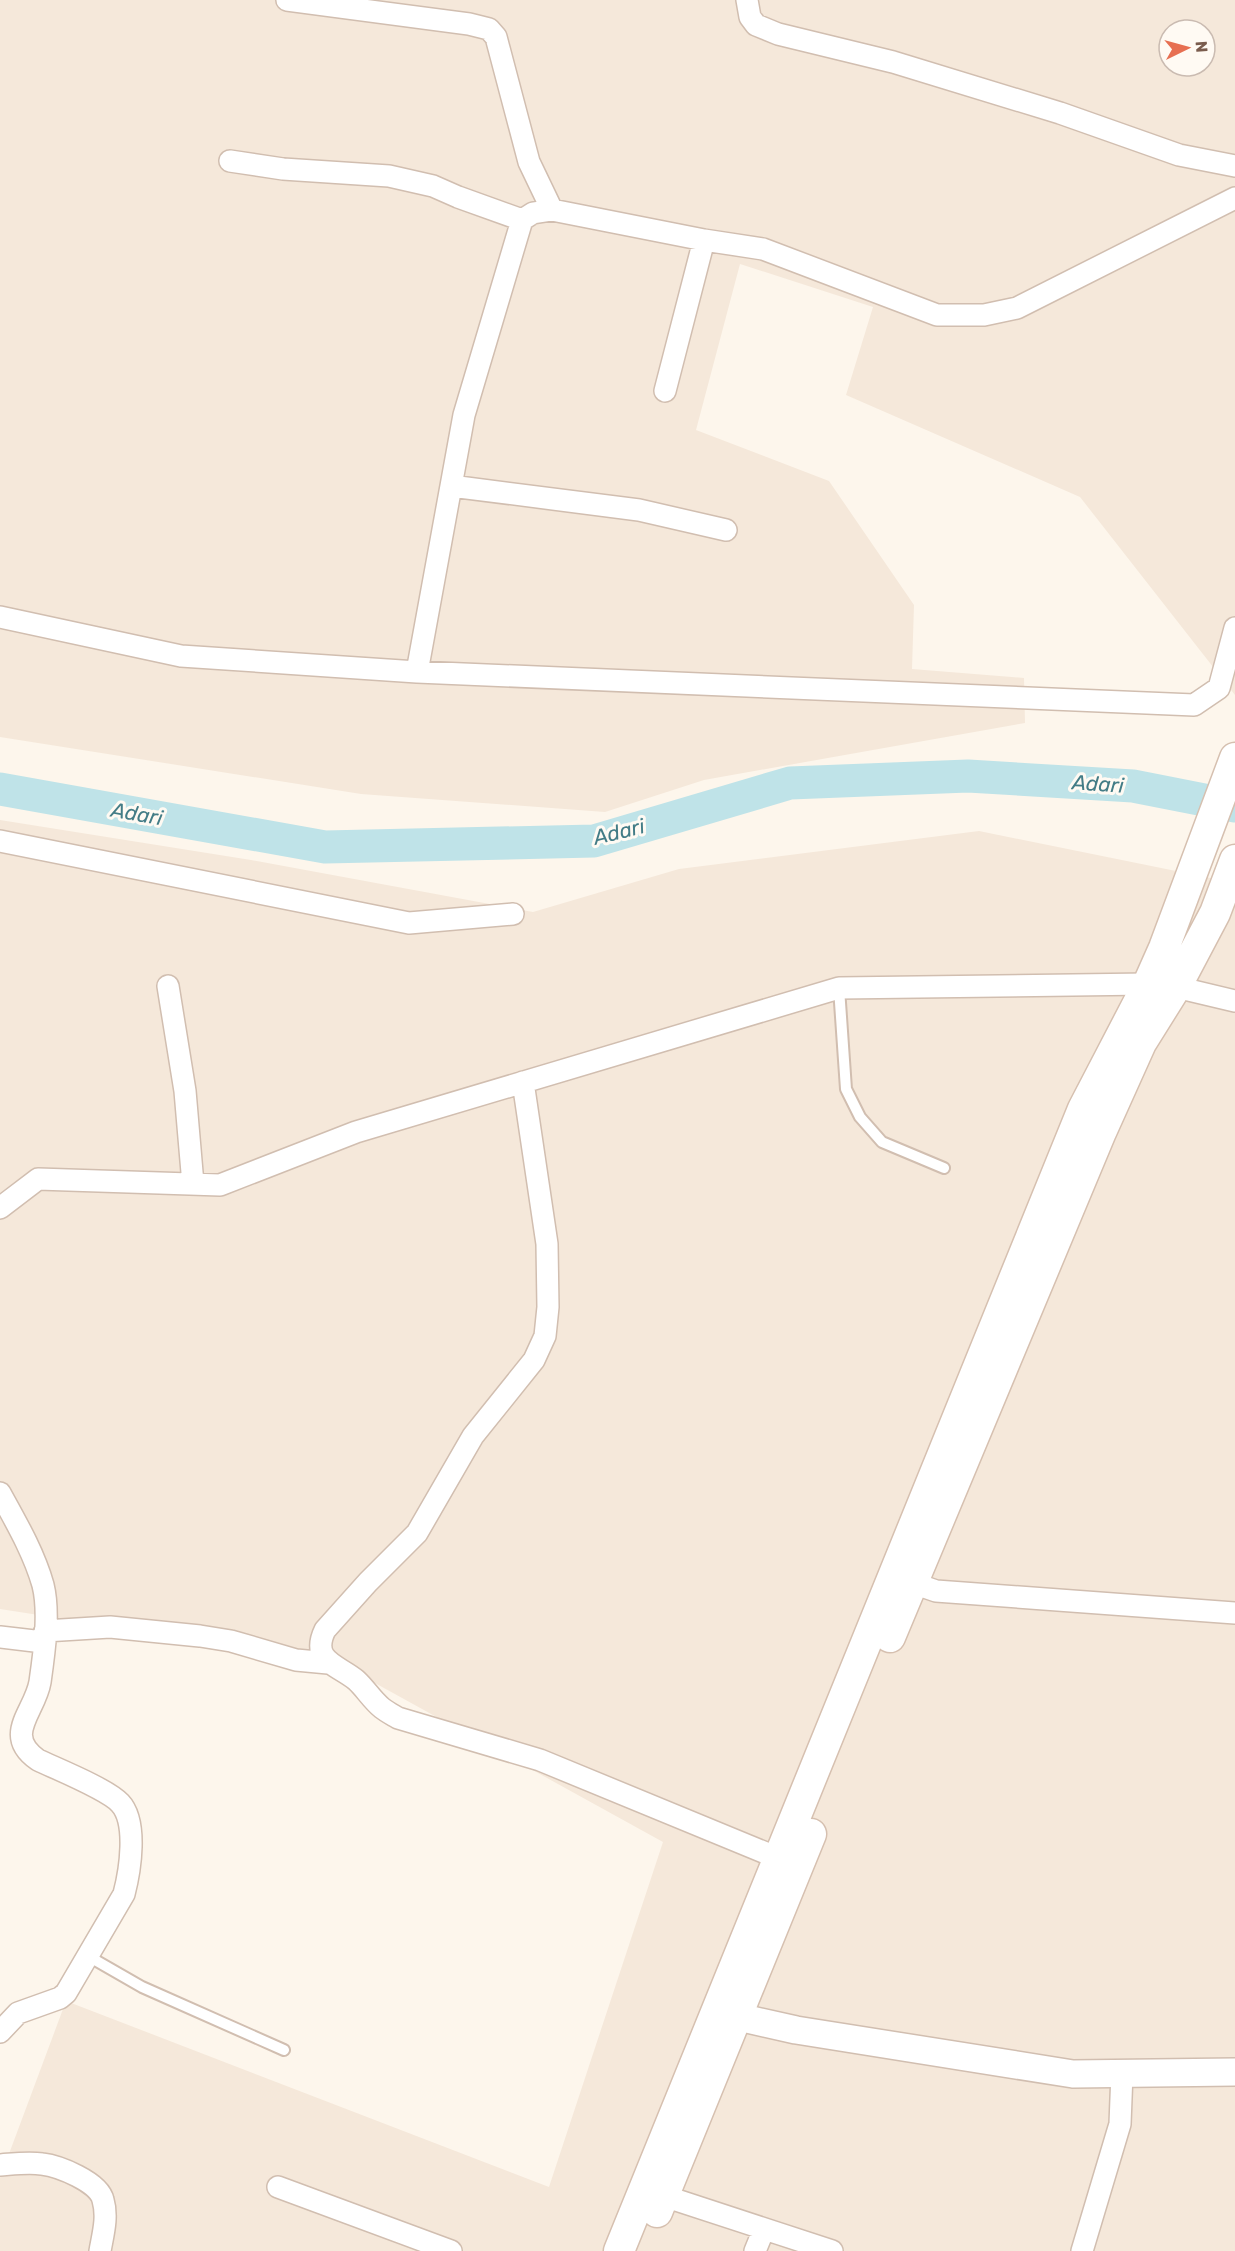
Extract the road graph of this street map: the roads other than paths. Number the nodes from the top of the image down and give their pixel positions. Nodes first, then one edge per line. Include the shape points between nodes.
1 (287, 0) edge
2 (747, 0) edge
3 (363, 5) edge
4 (230, 161) dead end
5 (1235, 166) edge
6 (1235, 198) edge
7 (552, 210) junction
8 (522, 220) junction
9 (704, 240) junction
10 (665, 391) dead end
11 (451, 486) junction
12 (726, 530) dead end
13 (0, 617) edge
14 (1235, 628) edge
15 (417, 672) junction
16 (1235, 758) edge
17 (0, 841) edge
18 (1235, 860) edge
19 (513, 914) dead end
20 (168, 986) dead end
21 (1162, 986) junction
22 (839, 988) junction
23 (1235, 1001) edge
24 (523, 1082) junction
25 (944, 1168) dead end
26 (194, 1184) junction
27 (0, 1208) edge
28 (0, 1493) edge
29 (913, 1583) junction
30 (1235, 1613) edge
31 (0, 1637) edge
32 (44, 1637) junction
33 (328, 1663) junction
34 (778, 1858) junction
35 (87, 1956) junction
36 (727, 2015) junction
37 (0, 2032) edge
38 (284, 2050) dead end
39 (1235, 2072) edge
40 (1122, 2073) junction
41 (0, 2165) edge
42 (278, 2187) dead end
43 (663, 2196) junction
44 (764, 2229) junction
45 (410, 2245) edge
46 (100, 2251) edge
47 (451, 2251) edge
48 (619, 2251) edge
49 (641, 2251) edge
50 (755, 2251) edge
51 (832, 2251) edge
52 (1082, 2251) edge

1 - 3 street
2 - 5 street via 756,25 778,34 893,62 1060,113 1179,155
3 - 7 street via 489,29 502,55 529,162
4 - 8 street via 282,169 389,176 433,186
6 - 9 street via 1017,308 984,315 937,315 763,249
7 - 8 street via 533,213
7 - 9 street
8 - 11 street via 464,415
9 - 10 street
11 - 12 street via 639,510
11 - 15 street
13 - 15 street via 181,656
14 - 15 street via 1219,688 1194,705
16 - 21 main road via 1164,948
17 - 19 street via 409,923
18 - 21 main road via 1215,913
20 - 26 street via 185,1091
21 - 22 street
21 - 23 street
21 - 29 main road
21 - 34 main road via 1083,1109
22 - 24 street
22 - 25 lane via 846,1089 860,1117 882,1142
24 - 26 street via 356,1132 220,1185
24 - 33 street via 547,1244 545,1336 534,1360 473,1436 417,1533 325,1630 321,1648
26 - 27 street via 38,1179
28 - 32 street via 43,1586
29 - 30 street via 936,1591
29 - 36 main road
31 - 32 street
32 - 33 street via 110,1626 231,1641 296,1660
32 - 35 street via 39,1684 21,1734 23,1744 38,1760 120,1802 130,1833 129,1876 124,1894
33 - 34 street via 355,1680 381,1707 398,1718 540,1760
34 - 36 main road
35 - 37 street via 66,1993 18,2013
35 - 38 lane via 142,1987
36 - 40 street via 796,2030 1073,2074
36 - 43 main road
36 - 48 main road
39 - 40 street
40 - 52 street via 1120,2124
41 - 46 street via 43,2164 90,2184 103,2198 105,2224
42 - 45 street
43 - 44 street
43 - 49 main road
44 - 50 street
44 - 51 street
45 - 47 street

